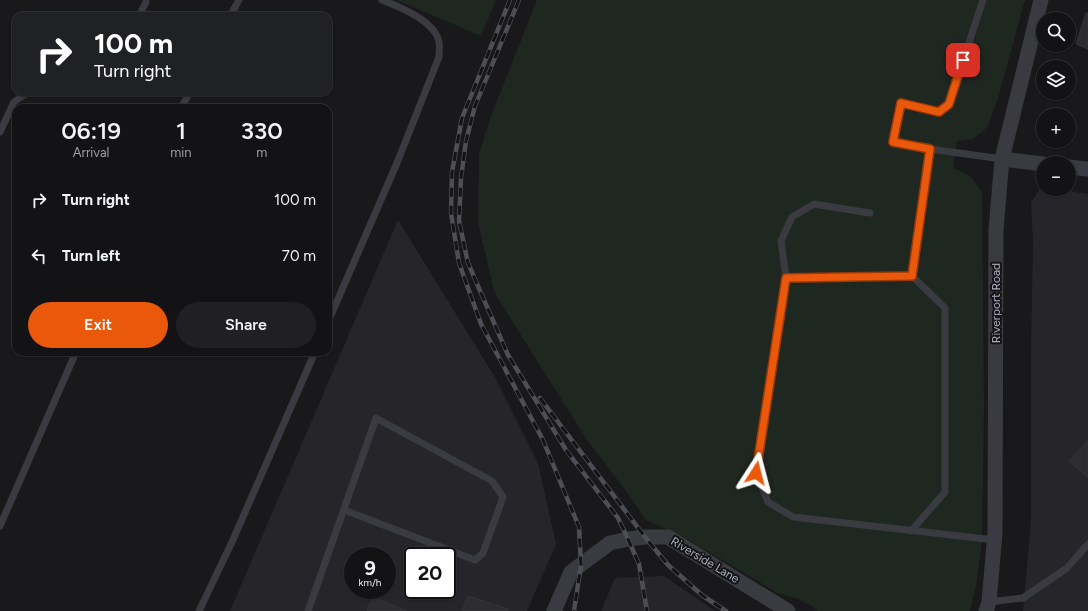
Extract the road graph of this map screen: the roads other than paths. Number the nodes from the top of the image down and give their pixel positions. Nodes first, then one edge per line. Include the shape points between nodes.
1 (239, 0) edge
2 (382, 0) edge
3 (983, 0) edge
4 (1041, 0) edge
5 (147, 1) edge
6 (141, 12) edge
7 (232, 12) edge
8 (22, 96) edge
9 (13, 104) edge
10 (12, 106) edge
11 (0, 132) edge
12 (930, 149) junction
13 (1002, 159) junction
14 (1036, 163) edge
15 (1076, 168) edge
16 (1088, 169) edge
17 (870, 213) dead end
18 (912, 276) junction
19 (786, 278) junction
20 (332, 313) edge
21 (74, 356) edge
22 (313, 356) edge
23 (344, 510) junction
24 (0, 526) edge
25 (911, 531) junction
26 (995, 540) junction
27 (1088, 544) edge
28 (987, 607) edge
29 (199, 611) edge
30 (308, 611) edge
31 (554, 611) edge
32 (788, 611) edge

1 - 7 lane
2 - 20 lane via 422,20 432,28 439,41 439,57 397,163
3 - 12 lane via 949,104 939,112 901,103 893,142
4 - 13 street, Riverport Road
5 - 6 lane
8 - 9 lane
10 - 11 lane
12 - 13 lane
12 - 18 lane
13 - 14 street
13 - 26 street, Riverport Road via 996,230
15 - 16 street
17 - 19 lane via 814,204 792,217 781,241
18 - 19 lane
18 - 25 lane via 945,308 945,492
19 - 25 lane via 756,473 768,502 793,518
21 - 24 lane
22 - 29 lane
23 - 23 lane via 376,418 492,481 503,497 483,553 475,560
23 - 30 lane
25 - 26 lane
26 - 28 street, Riverport Road
27 - 28 lane via 1067,568 1023,598
31 - 32 street, Riverside Lane via 571,572 610,543 645,537 668,537

